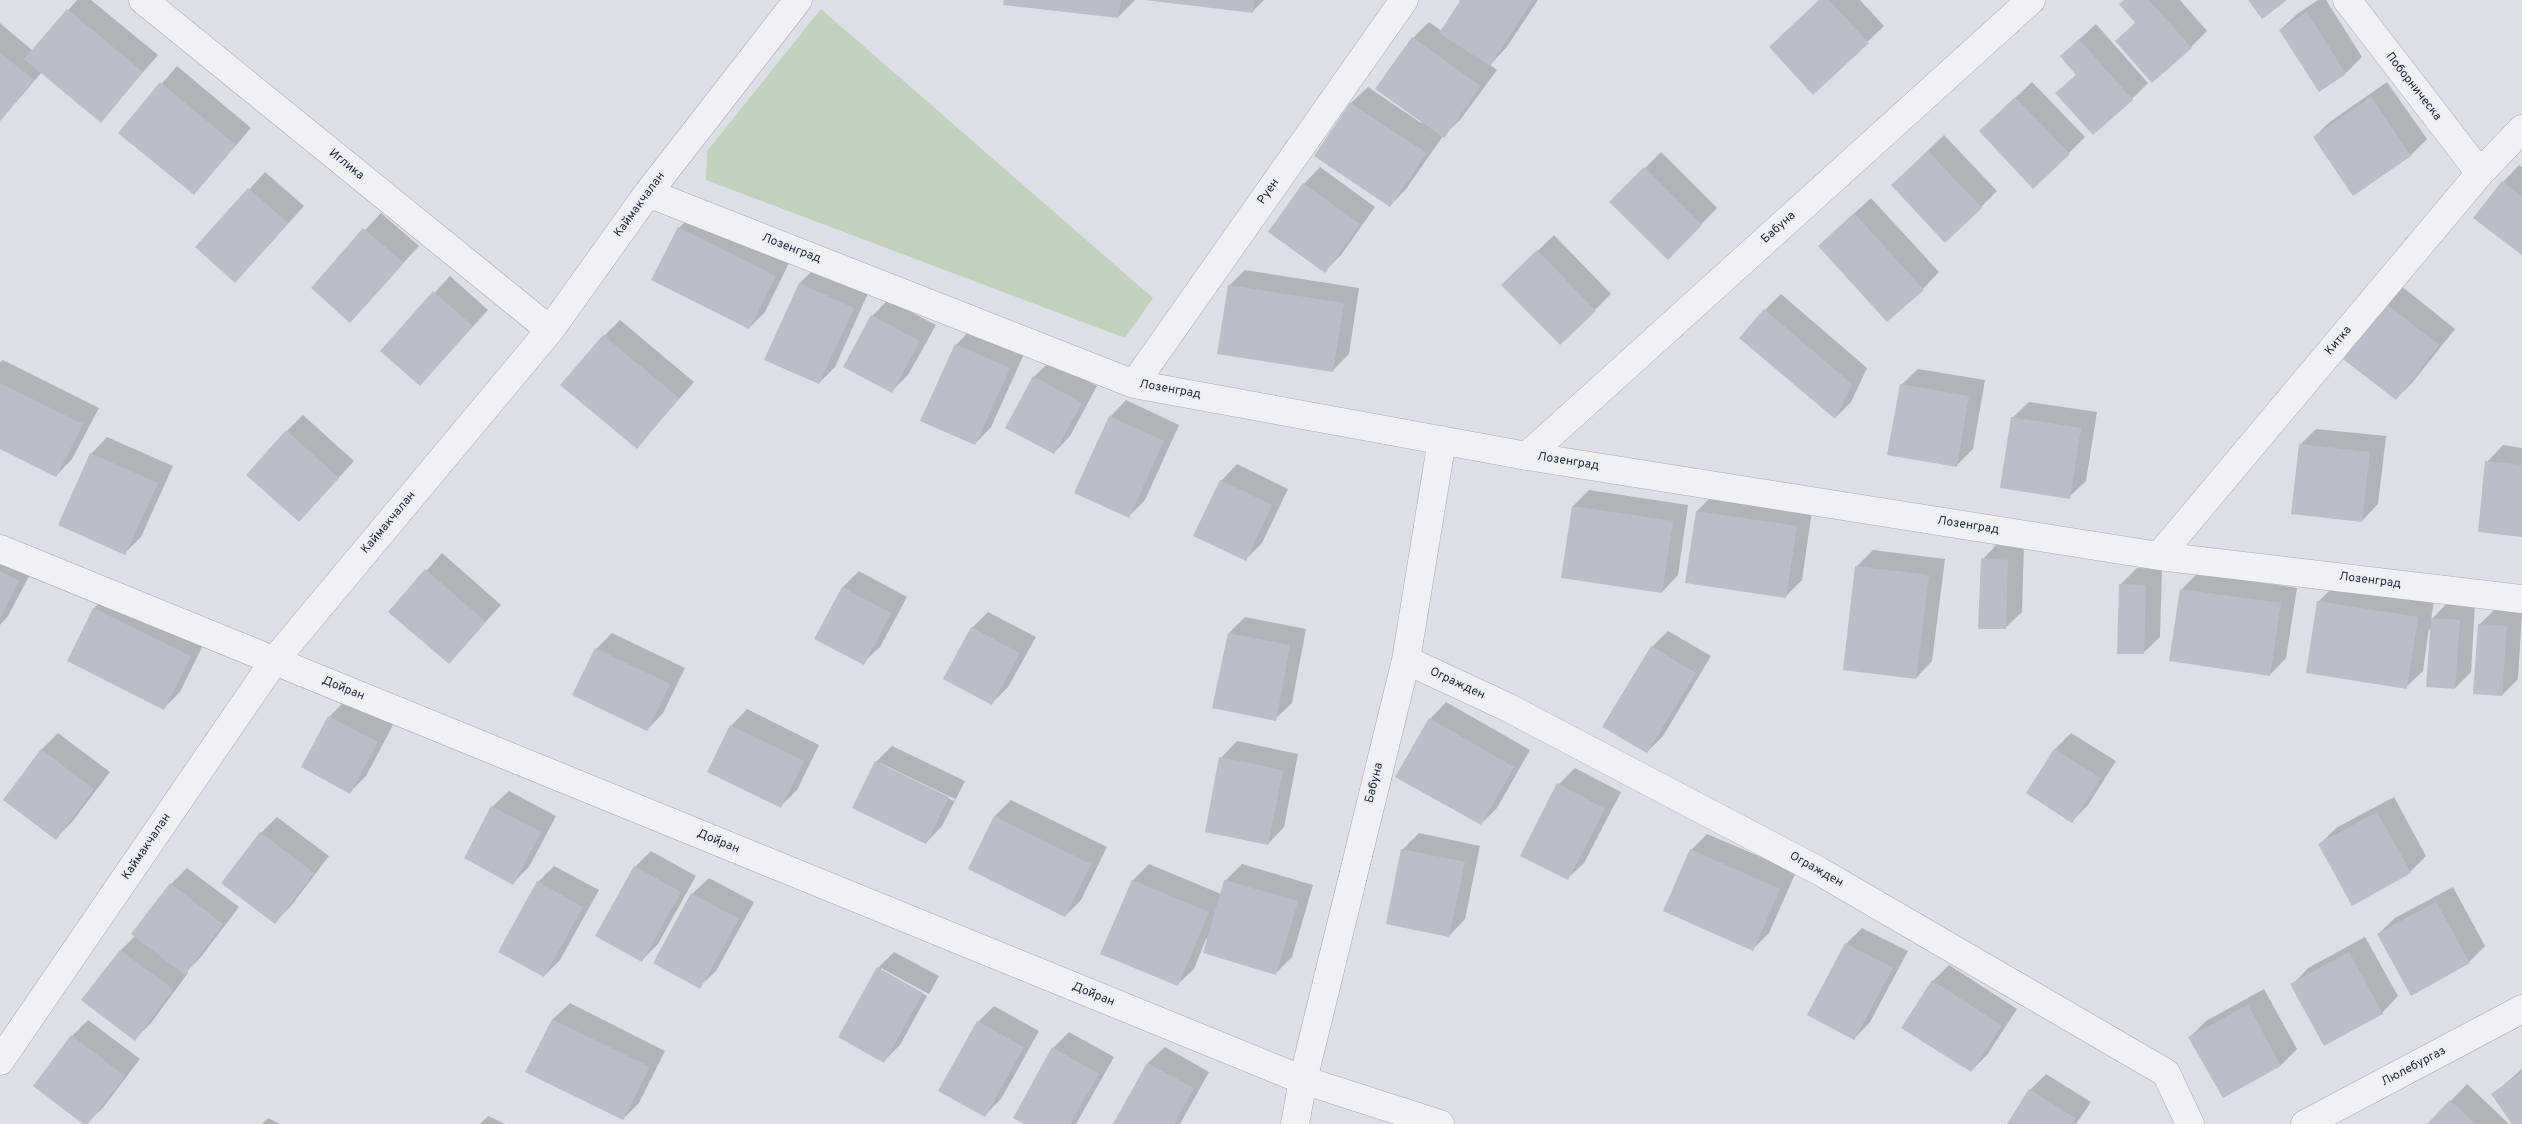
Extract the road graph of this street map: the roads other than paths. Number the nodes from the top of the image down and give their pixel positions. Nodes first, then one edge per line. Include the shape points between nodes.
1 (143, 0) edge
2 (798, 0) edge
3 (1404, 0) edge
4 (2031, 0) edge
5 (2347, 0) edge
6 (2522, 129) edge
7 (2480, 173) junction
8 (648, 192) junction
9 (550, 330) junction
10 (1134, 384) junction
11 (1442, 440) junction
12 (1527, 456) junction
13 (0, 549) edge
14 (2158, 556) junction
15 (2522, 599) edge
16 (1406, 660) junction
17 (274, 661) junction
18 (2522, 1009) edge
19 (0, 1061) edge
20 (1303, 1080) junction
21 (1296, 1124) edge
22 (1440, 1124) edge
23 (2190, 1124) edge
24 (2305, 1124) edge

1 - 9 street, Иглика
2 - 8 street, Каймакчалан
3 - 10 street, Руен
4 - 12 street, Бабуна
5 - 7 street, Поборническа
6 - 7 street, Китка
7 - 14 street, Китка
8 - 9 street, Каймакчалан
8 - 10 street, Лозенград
9 - 17 street, Каймакчалан
10 - 11 street, Лозенград
11 - 12 street, Лозенград
11 - 16 street, Бабуна
12 - 14 street, Лозенград
13 - 17 street, Дойран
14 - 15 street, Лозенград
16 - 20 street, Бабуна
16 - 23 street, Огражден via 1507,707 1819,871 2166,1073
17 - 19 street, Каймакчалан
17 - 20 street, Дойран
18 - 24 street, Люлебургаз
20 - 21 street, Бабуна
20 - 22 street, Дойран

